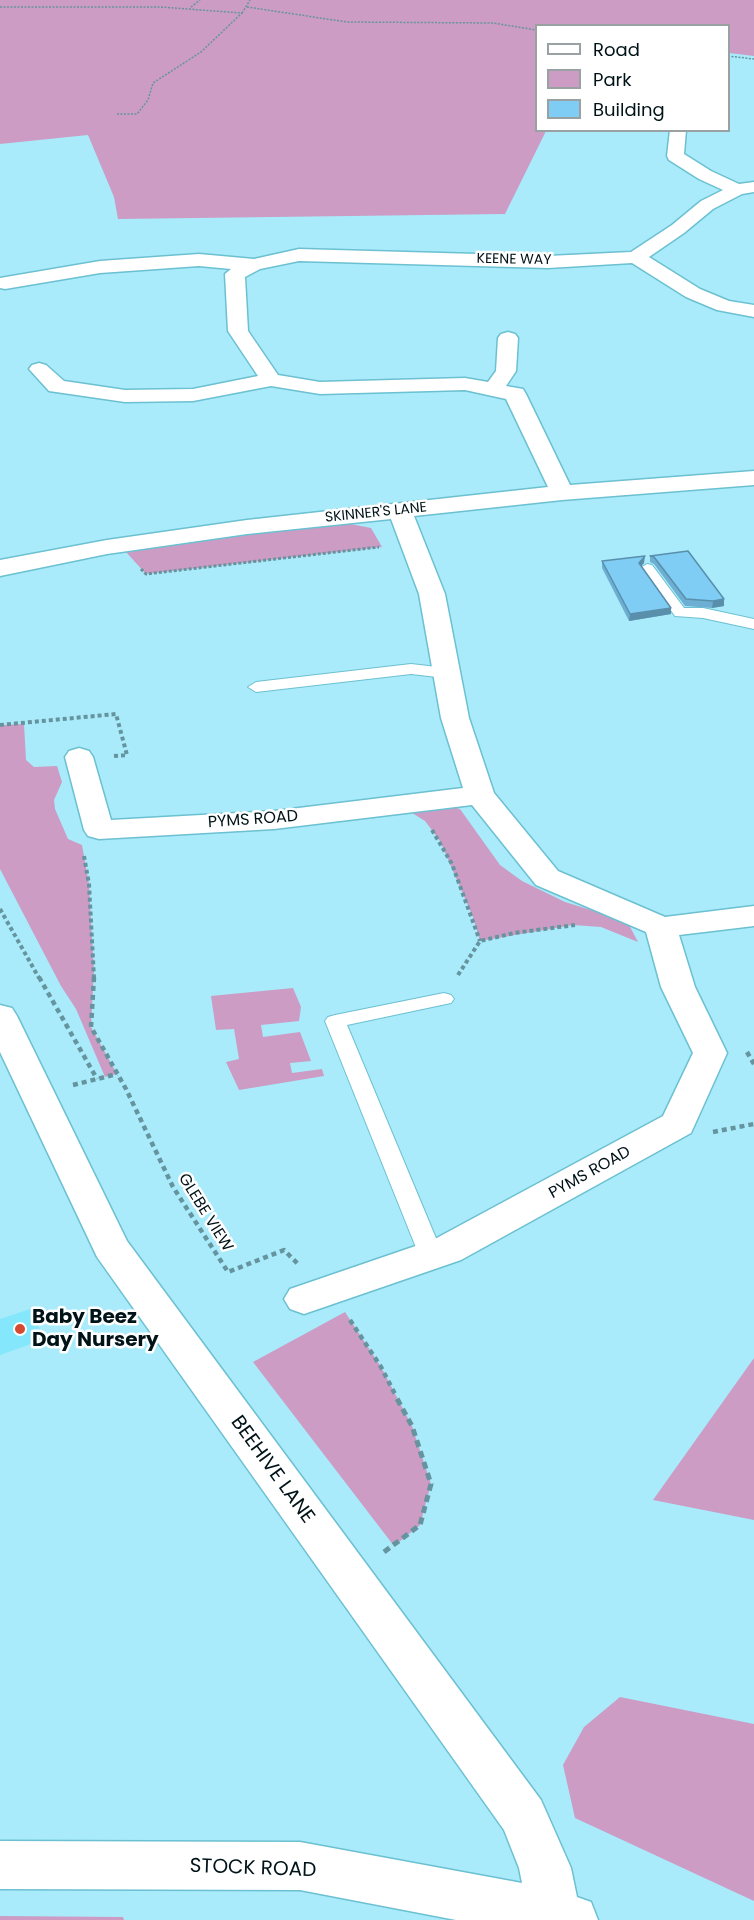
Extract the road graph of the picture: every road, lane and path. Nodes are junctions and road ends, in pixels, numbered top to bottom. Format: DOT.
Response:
graph roads {
  1 [pos="200,0"];
  2 [pos="250,0"];
  3 [pos="0,7"];
  4 [pos="247,7"];
  5 [pos="191,8"];
  6 [pos="242,13"];
  7 [pos="535,30"];
  8 [pos="730,56"];
  9 [pos="754,59"];
  10 [pos="117,114"];
  11 [pos="678,132"];
  12 [pos="746,188"];
  13 [pos="636,257"];
  14 [pos="254,265"];
  15 [pos="5,283"];
  16 [pos="754,311"];
  17 [pos="508,338"];
  18 [pos="39,369"];
  19 [pos="272,380"];
  20 [pos="493,390"];
  21 [pos="754,478"];
  22 [pos="562,493"];
  23 [pos="400,510"];
  24 [pos="412,543"];
  25 [pos="119,545"];
  26 [pos="0,568"];
  27 [pos="647,568"];
  28 [pos="754,624"];
  29 [pos="446,673"];
  30 [pos="256,687"];
  31 [pos="79,758"];
  32 [pos="480,795"];
  33 [pos="395,806"];
  34 [pos="99,830"];
  35 [pos="0,909"];
  36 [pos="754,916"];
  37 [pos="582,926"];
  38 [pos="661,927"];
  39 [pos="480,941"];
  40 [pos="444,999"];
  41 [pos="0,1016"];
  42 [pos="117,1074"];
  43 [pos="97,1079"];
  44 [pos="37,1094"];
  45 [pos="431,1255"];
  46 [pos="315,1295"];
  47 [pos="348,1575"];
  48 [pos="0,1865"];
  49 [pos="564,1917"];
  1 -- 5 [label="path"];
  2 -- 4 [label="path"];
  3 -- 5 [label="path"];
  4 -- 6 [label="path"];
  4 -- 7 [label="path"];
  5 -- 6 [label="path"];
  6 -- 10 [label="path"];
  8 -- 9 [label="path"];
  11 -- 12 [label="street"];
  12 -- 13 [label="street"];
  13 -- 14 [label="street, KEENE WAY"];
  13 -- 16 [label="street"];
  14 -- 15 [label="street, KEENE WAY"];
  14 -- 19 [label="street"];
  17 -- 20 [label="street"];
  18 -- 19 [label="street"];
  19 -- 20 [label="street"];
  20 -- 22 [label="street"];
  21 -- 22 [label="street, SKINNER'S LANE"];
  22 -- 23 [label="street, SKINNER'S LANE"];
  23 -- 24 [label="street"];
  23 -- 25 [label="street, SKINNER'S LANE"];
  24 -- 25 [label="path"];
  24 -- 29 [label="street"];
  25 -- 26 [label="street, SKINNER'S LANE"];
  27 -- 28 [label="lane"];
  29 -- 30 [label="lane"];
  29 -- 32 [label="street"];
  31 -- 34 [label="street"];
  32 -- 33 [label="street, PYMS ROAD"];
  32 -- 38 [label="street"];
  33 -- 34 [label="street, PYMS ROAD"];
  33 -- 39 [label="path"];
  34 -- 42 [label="path, GLEBE VIEW"];
  35 -- 43 [label="path"];
  36 -- 38 [label="street"];
  37 -- 39 [label="path"];
  38 -- 45 [label="street, PYMS ROAD"];
  39 -- 40 [label="path"];
  40 -- 45 [label="lane"];
  41 -- 44 [label="street, BEEHIVE LANE"];
  42 -- 43 [label="path"];
  42 -- 46 [label="path, GLEBE VIEW"];
  43 -- 44 [label="path"];
  44 -- 47 [label="street, BEEHIVE LANE"];
  45 -- 46 [label="street, PYMS ROAD"];
  46 -- 47 [label="path, GLEBE VIEW"];
  47 -- 49 [label="street, BEEHIVE LANE"];
  48 -- 49 [label="street, STOCK ROAD"];
}
